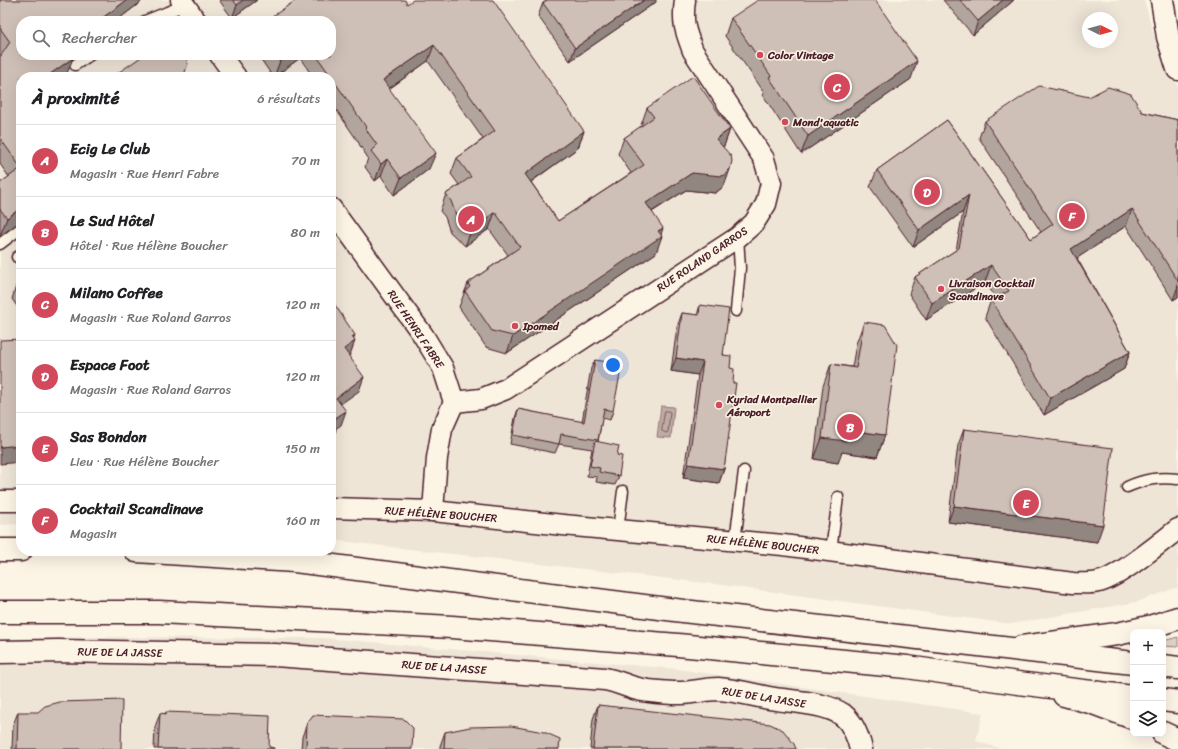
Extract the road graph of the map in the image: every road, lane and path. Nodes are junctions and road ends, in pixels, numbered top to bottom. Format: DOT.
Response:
graph roads {
  1 [pos="686,0"];
  2 [pos="1162,0"];
  3 [pos="187,9"];
  4 [pos="162,16"];
  5 [pos="82,60"];
  6 [pos="224,60"];
  7 [pos="75,65"];
  8 [pos="1178,69"];
  9 [pos="232,72"];
  10 [pos="336,215"];
  11 [pos="16,232"];
  12 [pos="738,237"];
  13 [pos="0,244"];
  14 [pos="736,311"];
  15 [pos="454,402"];
  16 [pos="744,471"];
  17 [pos="1178,479"];
  18 [pos="1127,487"];
  19 [pos="623,491"];
  20 [pos="838,497"];
  21 [pos="0,501"];
  22 [pos="16,501"];
  23 [pos="336,508"];
  24 [pos="433,511"];
  25 [pos="1178,529"];
  26 [pos="618,530"];
  27 [pos="735,541"];
  28 [pos="0,550"];
  29 [pos="16,550"];
  30 [pos="831,551"];
  31 [pos="208,556"];
  32 [pos="0,612"];
  33 [pos="1178,618"];
  34 [pos="1007,649"];
  35 [pos="0,652"];
  36 [pos="1130,663"];
  37 [pos="1166,666"];
  38 [pos="1178,668"];
  39 [pos="1018,683"];
  40 [pos="1130,697"];
  41 [pos="1166,700"];
  42 [pos="1178,702"];
  43 [pos="1130,717"];
  44 [pos="1166,734"];
  45 [pos="1178,740"];
  46 [pos="861,749"];
  1 -- 12 [label="street, RUE ROLAND GARROS"];
  2 -- 8 [label="main road"];
  3 -- 4 [label="lane"];
  5 -- 7 [label="lane"];
  6 -- 9 [label="street"];
  10 -- 15 [label="street, RUE HENRI FABRE"];
  11 -- 13 [label="lane"];
  12 -- 14 [label="lane"];
  12 -- 15 [label="street, RUE ROLAND GARROS"];
  15 -- 24 [label="street"];
  16 -- 27 [label="lane"];
  17 -- 18 [label="lane"];
  19 -- 26 [label="lane"];
  20 -- 30 [label="lane"];
  21 -- 22 [label="street"];
  23 -- 24 [label="street, RUE HÉLÈNE BOUCHER"];
  24 -- 26 [label="street, RUE HÉLÈNE BOUCHER"];
  25 -- 30 [label="street, RUE HÉLÈNE BOUCHER"];
  26 -- 27 [label="street, RUE HÉLÈNE BOUCHER"];
  27 -- 30 [label="street, RUE HÉLÈNE BOUCHER"];
  28 -- 29 [label="main road"];
  31 -- 34 [label="main road"];
  32 -- 39 [label="main road"];
  33 -- 34 [label="main road"];
  34 -- 36 [label="main road"];
  35 -- 46 [label="main road, RUE DE LA JASSE"];
  37 -- 38 [label="main road"];
  39 -- 40 [label="main road"];
  39 -- 43 [label="main road"];
  41 -- 42 [label="main road"];
  44 -- 45 [label="main road"];
}
